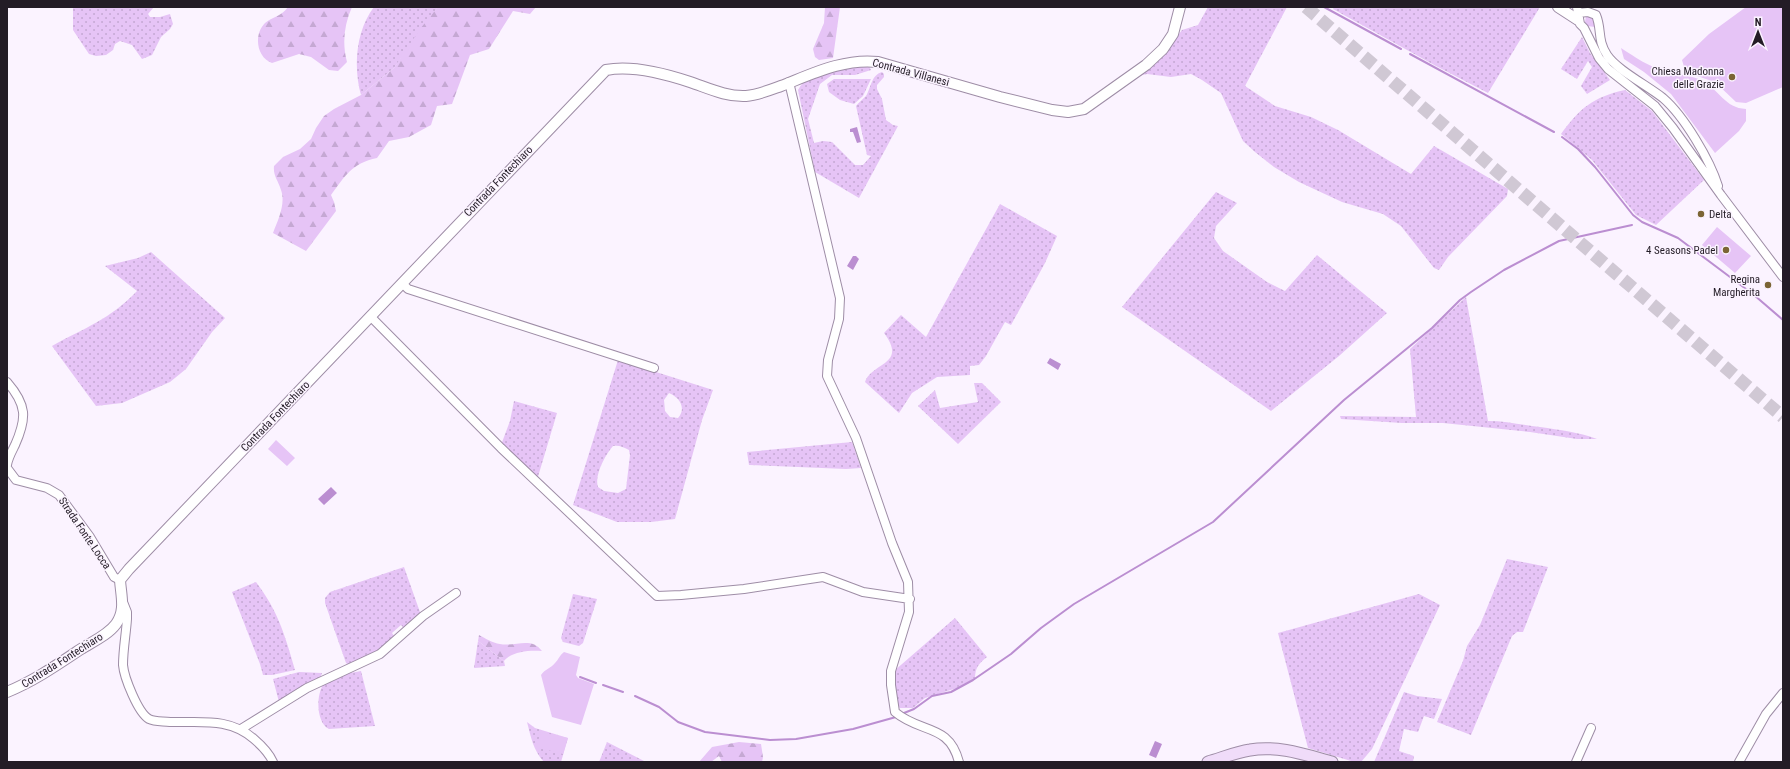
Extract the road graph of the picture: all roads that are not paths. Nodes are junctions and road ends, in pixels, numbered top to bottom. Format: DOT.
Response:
graph roads {
  1 [pos="1180,7"];
  2 [pos="1558,7"];
  3 [pos="1579,17"];
  4 [pos="1598,30"];
  5 [pos="789,82"];
  6 [pos="551,126"];
  7 [pos="1721,195"];
  8 [pos="1783,277"];
  9 [pos="402,283"];
  10 [pos="370,316"];
  11 [pos="654,368"];
  12 [pos="7,382"];
  13 [pos="7,466"];
  14 [pos="120,580"];
  15 [pos="456,593"];
  16 [pos="910,599"];
  17 [pos="123,602"];
  18 [pos="7,692"];
  19 [pos="1783,693"];
  20 [pos="1591,728"];
  21 [pos="241,729"];
  22 [pos="273,762"];
  23 [pos="959,762"];
  24 [pos="1208,762"];
  25 [pos="1332,762"];
  26 [pos="1576,762"];
  27 [pos="1739,762"];
  1 -- 5 [label="street, Contrada Villanesi"];
  2 -- 3 [label="street"];
  3 -- 4 [label="street"];
  3 -- 4 [label="street"];
  3 -- 7 [label="street"];
  4 -- 7 [label="street"];
  5 -- 6 [label="street, Contrada Villanesi"];
  5 -- 16 [label="street"];
  6 -- 9 [label="street, Contrada Fontechiaro"];
  7 -- 8 [label="street"];
  9 -- 10 [label="street, Contrada Fontechiaro"];
  9 -- 11 [label="street"];
  10 -- 14 [label="street, Contrada Fontechiaro"];
  10 -- 16 [label="street"];
  12 -- 13 [label="street, Strada Fonte Locca"];
  13 -- 14 [label="street, Strada Fonte Locca"];
  14 -- 17 [label="street, Contrada Fontechiaro"];
  15 -- 21 [label="street"];
  16 -- 23 [label="street"];
  17 -- 18 [label="street, Contrada Fontechiaro"];
  17 -- 21 [label="street"];
  19 -- 27 [label="street"];
  20 -- 26 [label="street"];
  21 -- 22 [label="street"];
  24 -- 25 [label="main road"];
}
